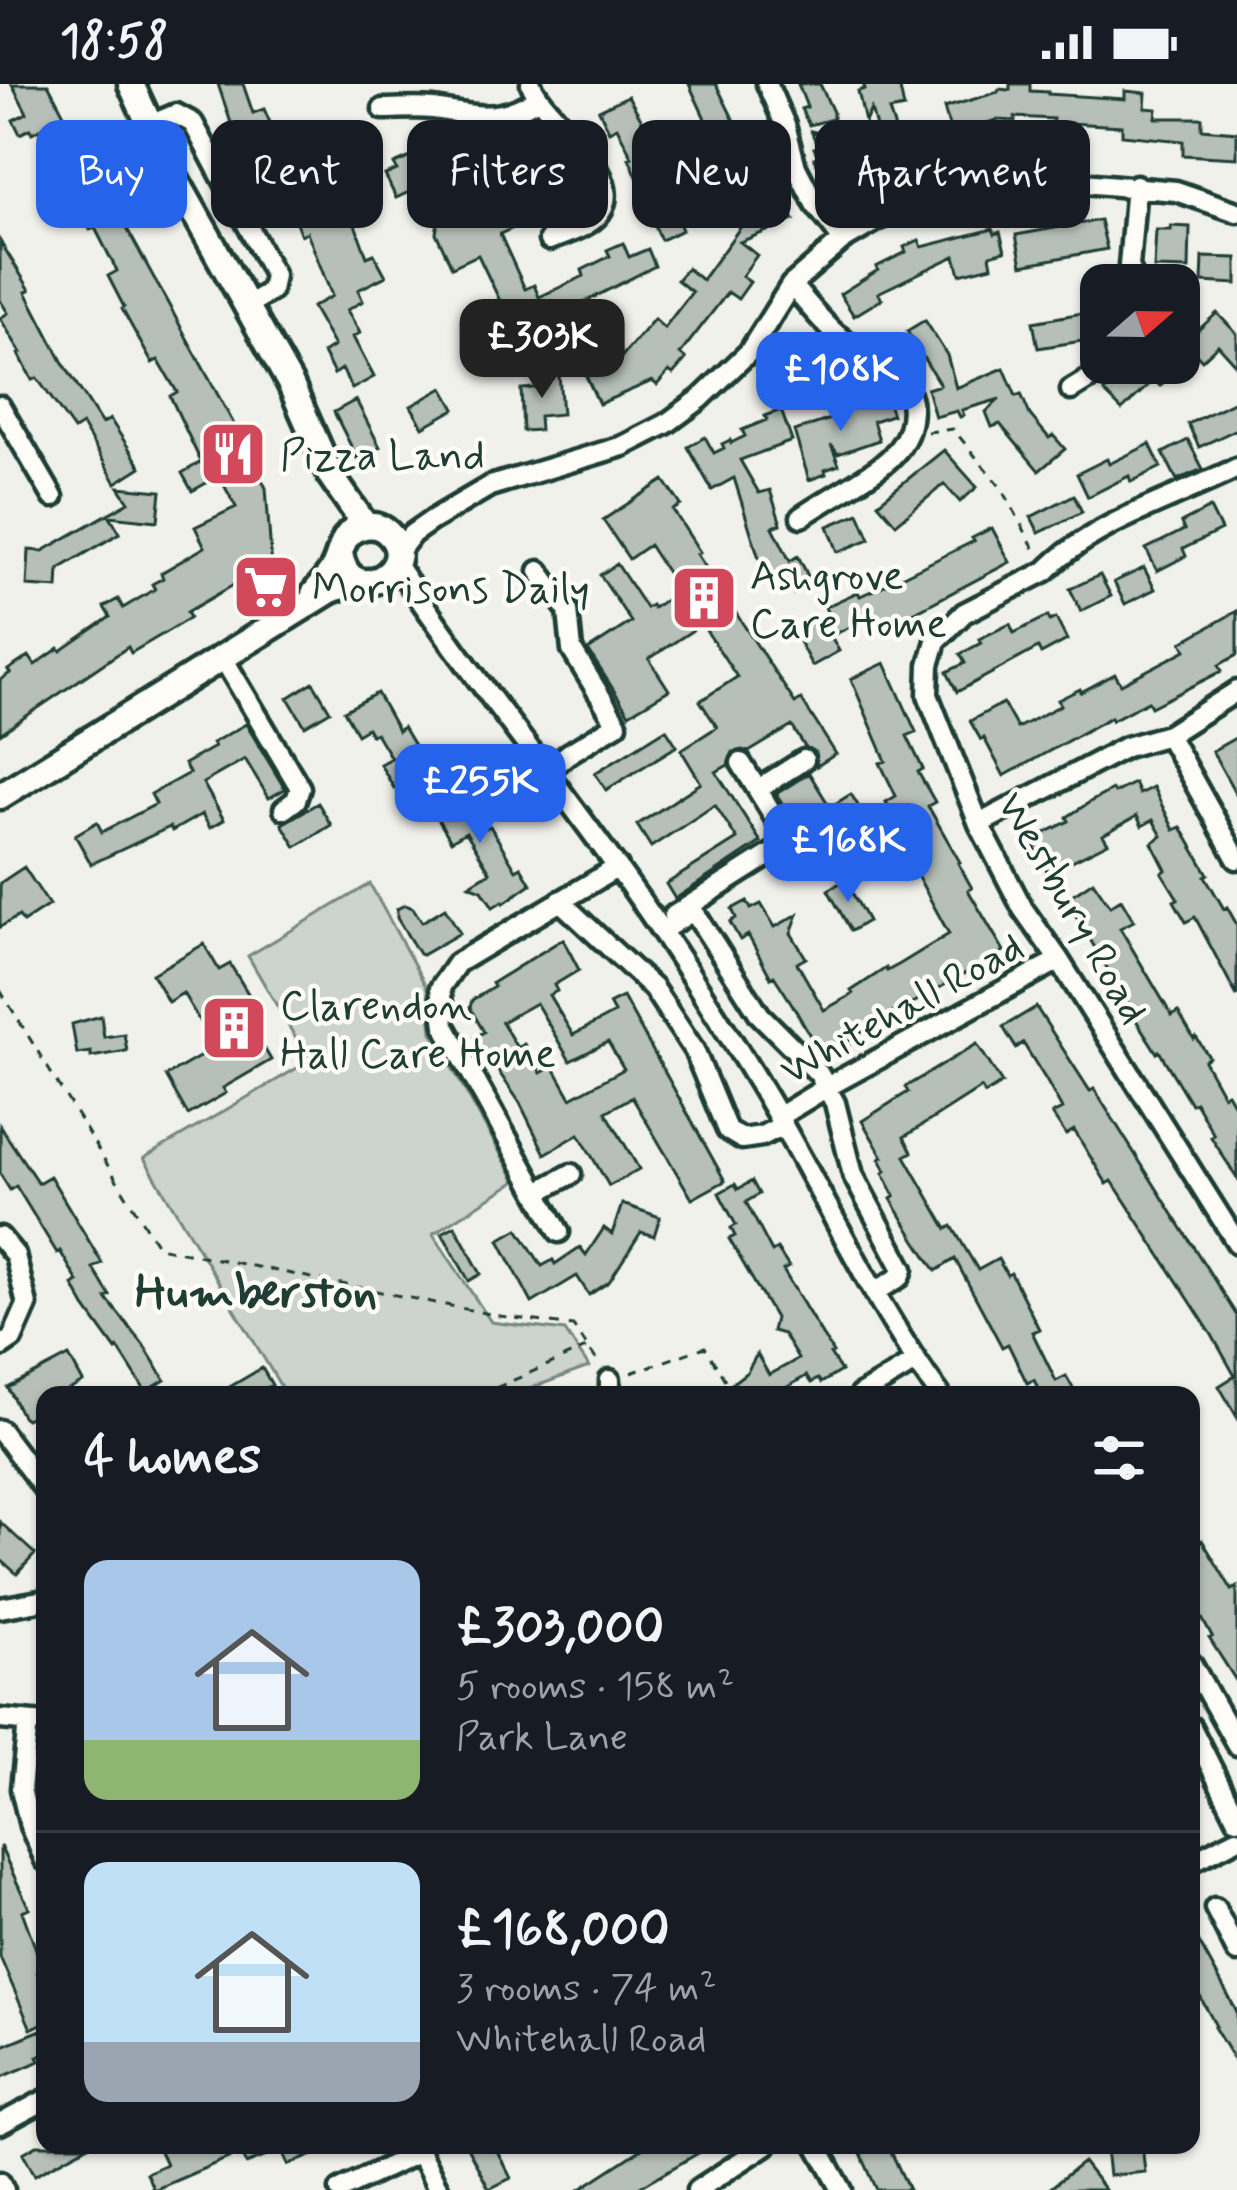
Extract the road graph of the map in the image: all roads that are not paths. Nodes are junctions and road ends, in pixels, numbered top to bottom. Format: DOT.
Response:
graph roads {
  1 [pos="131,84"];
  2 [pos="766,84"];
  3 [pos="534,92"];
  4 [pos="383,109"];
  5 [pos="147,120"];
  6 [pos="161,120"];
  7 [pos="1136,185"];
  8 [pos="187,200"];
  9 [pos="1237,212"];
  10 [pos="549,241"];
  11 [pos="843,241"];
  12 [pos="1130,264"];
  13 [pos="791,285"];
  14 [pos="246,306"];
  15 [pos="1081,384"];
  16 [pos="1071,390"];
  17 [pos="0,406"];
  18 [pos="1237,467"];
  19 [pos="332,476"];
  20 [pos="53,497"];
  21 [pos="801,517"];
  22 [pos="432,520"];
  23 [pos="372,526"];
  24 [pos="342,547"];
  25 [pos="396,559"];
  26 [pos="539,571"];
  27 [pos="364,581"];
  28 [pos="301,609"];
  29 [pos="431,618"];
  30 [pos="223,658"];
  31 [pos="1237,691"];
  32 [pos="1168,735"];
  33 [pos="805,760"];
  34 [pos="741,763"];
  35 [pos="548,771"];
  36 [pos="758,789"];
  37 [pos="0,796"];
  38 [pos="284,808"];
  39 [pos="979,824"];
  40 [pos="1237,859"];
  41 [pos="618,867"];
  42 [pos="560,902"];
  43 [pos="661,928"];
  44 [pos="1059,960"];
  45 [pos="826,1088"];
  46 [pos="781,1121"];
  47 [pos="571,1174"];
  48 [pos="538,1192"];
  49 [pos="560,1232"];
  50 [pos="0,1238"];
  51 [pos="1237,1243"];
  52 [pos="875,1292"];
  53 [pos="0,1347"];
  54 [pos="915,1362"];
  55 [pos="875,1386"];
  56 [pos="933,1386"];
  57 [pos="0,1430"];
  58 [pos="36,1478"];
  59 [pos="36,1602"];
  60 [pos="0,1608"];
  61 [pos="1200,1679"];
  62 [pos="0,1720"];
  63 [pos="36,1722"];
  64 [pos="36,1726"];
  65 [pos="1200,1744"];
  66 [pos="1237,1745"];
  67 [pos="1236,1814"];
  68 [pos="1237,1839"];
  69 [pos="36,1840"];
  70 [pos="1200,1858"];
  71 [pos="1215,1908"];
  72 [pos="1237,1952"];
  73 [pos="36,2105"];
  74 [pos="0,2124"];
  75 [pos="406,2154"];
  76 [pos="420,2154"];
  77 [pos="752,2154"];
  78 [pos="822,2154"];
  79 [pos="340,2190"];
  80 [pos="439,2190"];
  81 [pos="697,2190"];
  82 [pos="842,2190"];
  1 -- 5 [label="main road"];
  2 -- 11 [label="street"];
  3 -- 4 [label="street"];
  3 -- 10 [label="street"];
  6 -- 14 [label="street"];
  7 -- 9 [label="street"];
  7 -- 11 [label="street"];
  7 -- 12 [label="street"];
  8 -- 14 [label="main road"];
  11 -- 13 [label="street"];
  13 -- 21 [label="street"];
  13 -- 22 [label="street"];
  14 -- 19 [label="main road"];
  15 -- 16 [label="street"];
  17 -- 20 [label="street"];
  18 -- 39 [label="street, Westbury Road"];
  19 -- 23 [label="main road"];
  19 -- 24 [label="main road"];
  22 -- 23 [label="street"];
  22 -- 25 [label="street"];
  23 -- 24 [label="main road"];
  23 -- 25 [label="main road"];
  24 -- 27 [label="main road"];
  24 -- 28 [label="main road"];
  25 -- 27 [label="main road"];
  25 -- 29 [label="street"];
  26 -- 35 [label="street"];
  27 -- 28 [label="main road"];
  27 -- 29 [label="street"];
  28 -- 30 [label="main road"];
  29 -- 35 [label="street"];
  30 -- 37 [label="main road"];
  30 -- 38 [label="street"];
  31 -- 32 [label="street"];
  32 -- 39 [label="street"];
  32 -- 40 [label="street"];
  33 -- 36 [label="street"];
  34 -- 36 [label="street"];
  35 -- 41 [label="street"];
  36 -- 43 [label="street"];
  39 -- 44 [label="street, Westbury Road"];
  41 -- 42 [label="street"];
  41 -- 43 [label="street"];
  42 -- 46 [label="street"];
  42 -- 48 [label="street"];
  43 -- 45 [label="street"];
  43 -- 46 [label="street"];
  44 -- 45 [label="street, Whitehall Road"];
  44 -- 51 [label="street, Westbury Road"];
  45 -- 46 [label="street, Whitehall Road"];
  45 -- 52 [label="street"];
  46 -- 52 [label="street"];
  47 -- 48 [label="street"];
  48 -- 49 [label="street"];
  50 -- 53 [label="street"];
  52 -- 54 [label="street"];
  54 -- 55 [label="street"];
  54 -- 56 [label="street"];
  57 -- 58 [label="street"];
  59 -- 60 [label="street"];
  61 -- 66 [label="street"];
  62 -- 63 [label="street"];
  64 -- 69 [label="street"];
  65 -- 67 [label="street"];
  68 -- 70 [label="street"];
  71 -- 72 [label="street"];
  73 -- 74 [label="street"];
  75 -- 79 [label="street"];
  76 -- 80 [label="street"];
  77 -- 81 [label="street"];
  78 -- 82 [label="street"];
}
